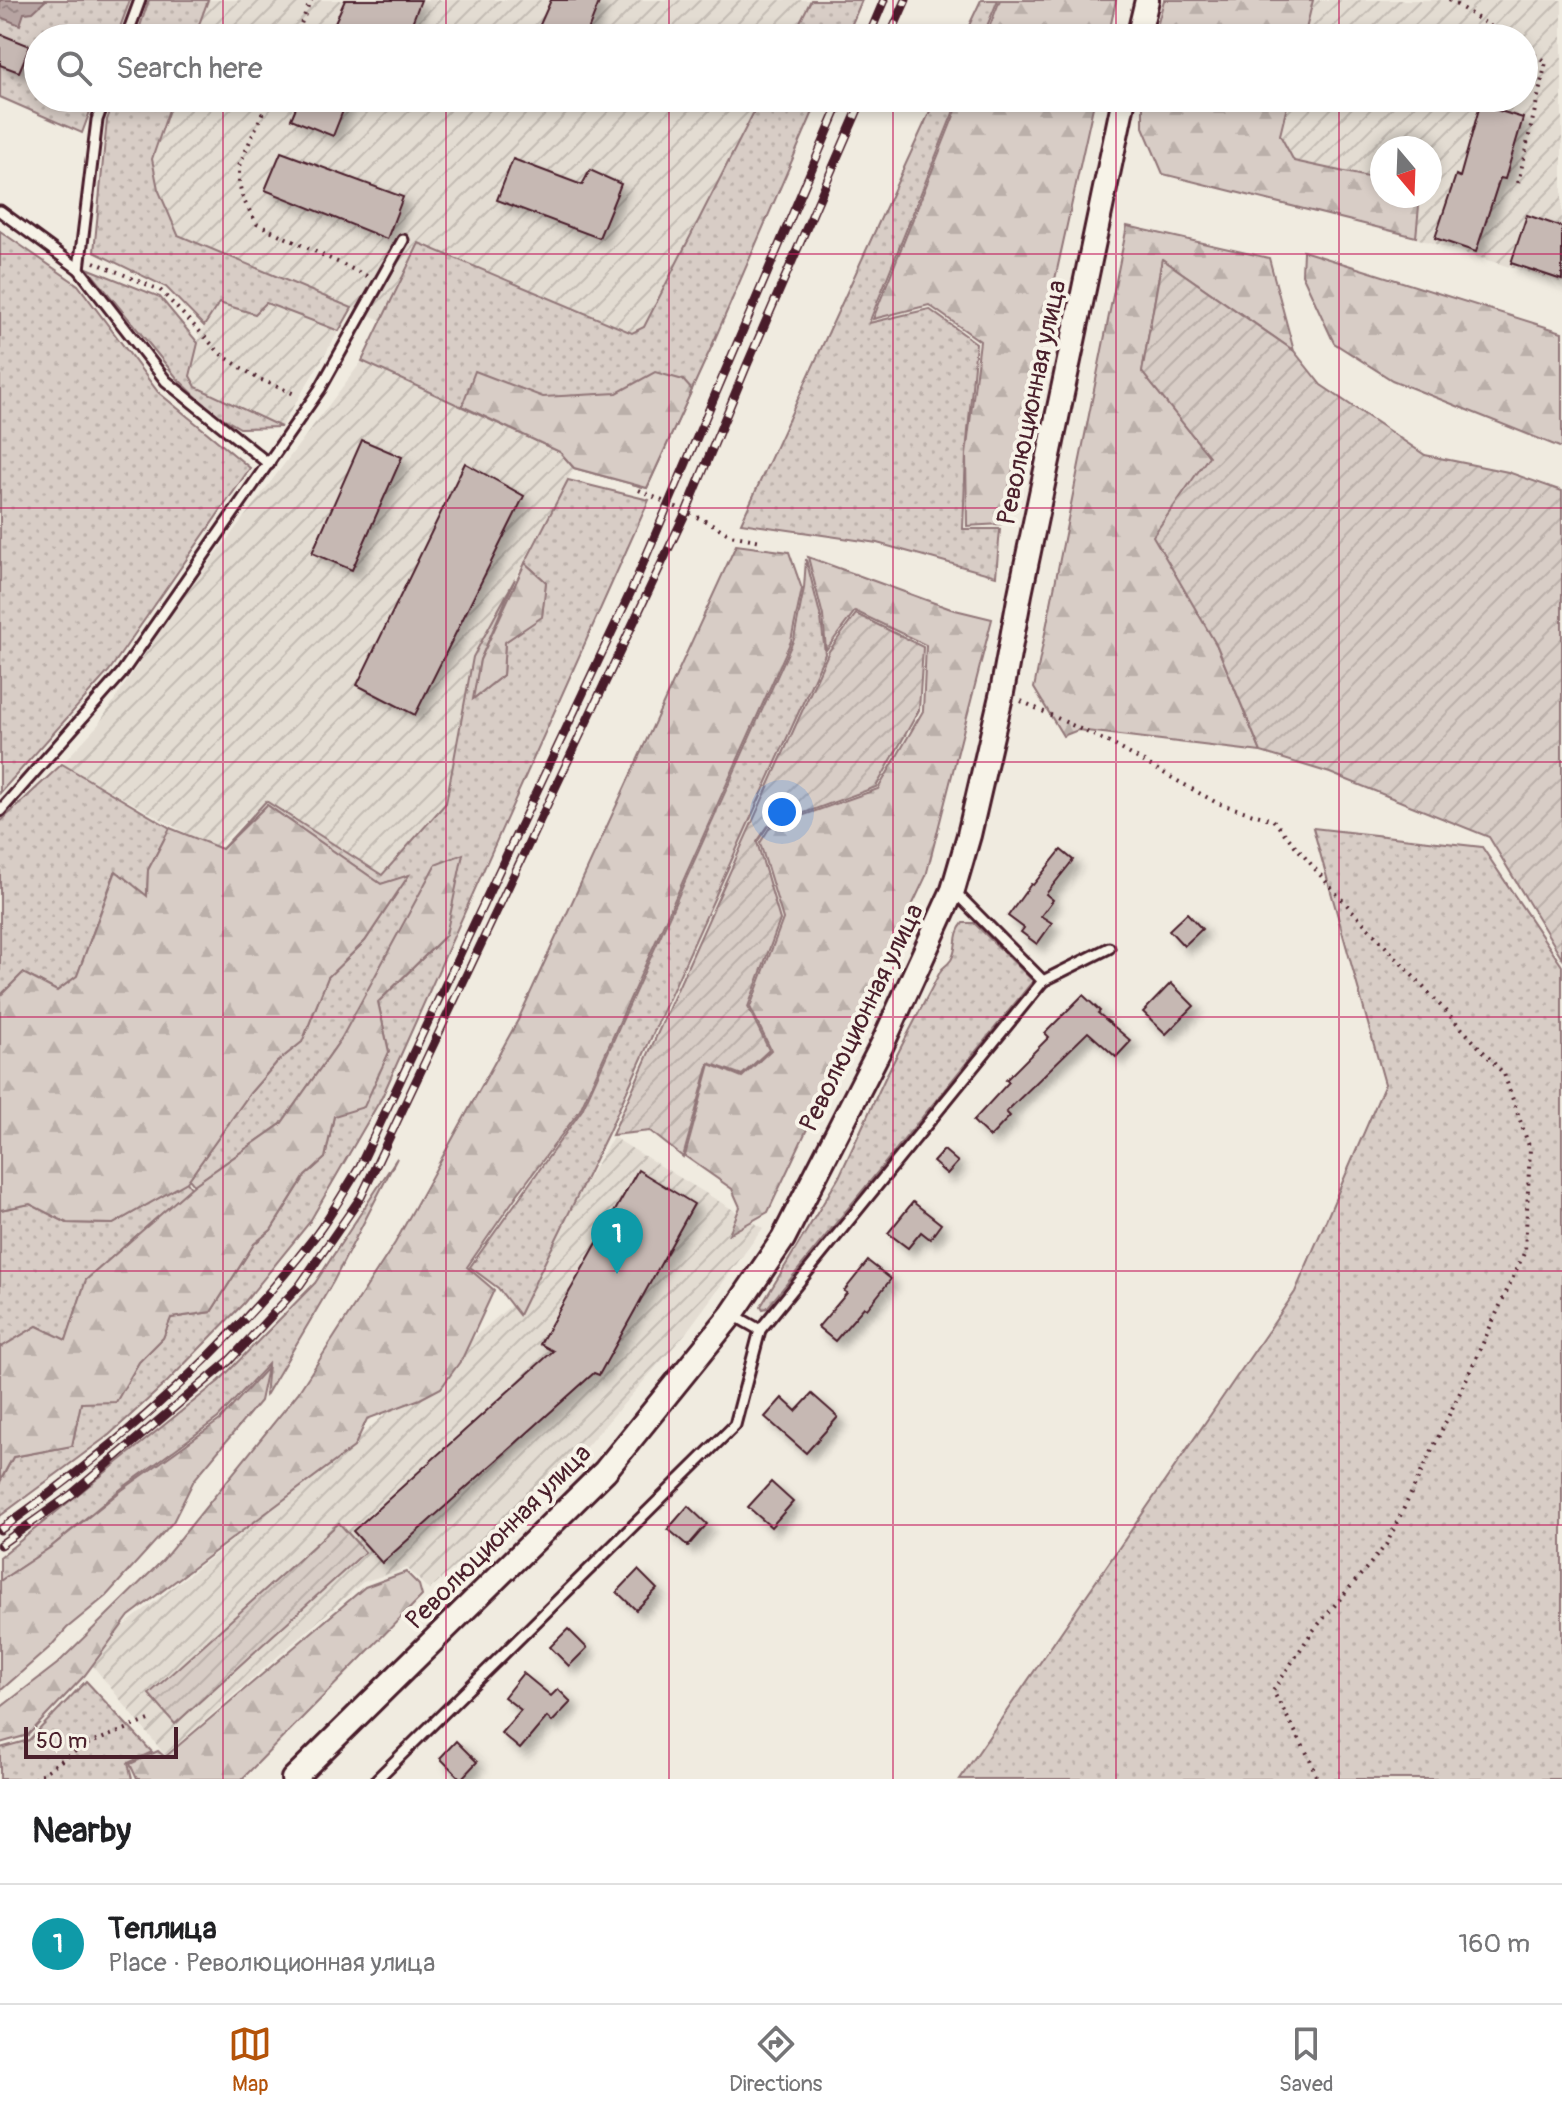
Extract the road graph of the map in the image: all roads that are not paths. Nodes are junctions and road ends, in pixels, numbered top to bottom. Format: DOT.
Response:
graph roads {
  1 [pos="140,0"];
  2 [pos="1147,0"];
  3 [pos="131,24"];
  4 [pos="1141,24"];
  5 [pos="100,112"];
  6 [pos="1121,112"];
  7 [pos="0,211"];
  8 [pos="403,240"];
  9 [pos="79,269"];
  10 [pos="269,464"];
  11 [pos="0,811"];
  12 [pos="953,890"];
  13 [pos="1109,948"];
  14 [pos="1043,981"];
  15 [pos="732,1314"];
  16 [pos="760,1330"];
  17 [pos="293,1779"];
  18 [pos="377,1779"];
  1 -- 3 [label="lane"];
  2 -- 4 [label="street"];
  5 -- 9 [label="lane"];
  6 -- 12 [label="street, Революционная улица"];
  7 -- 9 [label="lane"];
  8 -- 10 [label="lane"];
  9 -- 10 [label="lane"];
  10 -- 11 [label="lane"];
  12 -- 14 [label="lane"];
  12 -- 15 [label="street, Революционная улица"];
  13 -- 14 [label="lane"];
  14 -- 16 [label="lane"];
  15 -- 16 [label="lane"];
  15 -- 17 [label="street, Революционная улица"];
  16 -- 18 [label="lane"];
}
